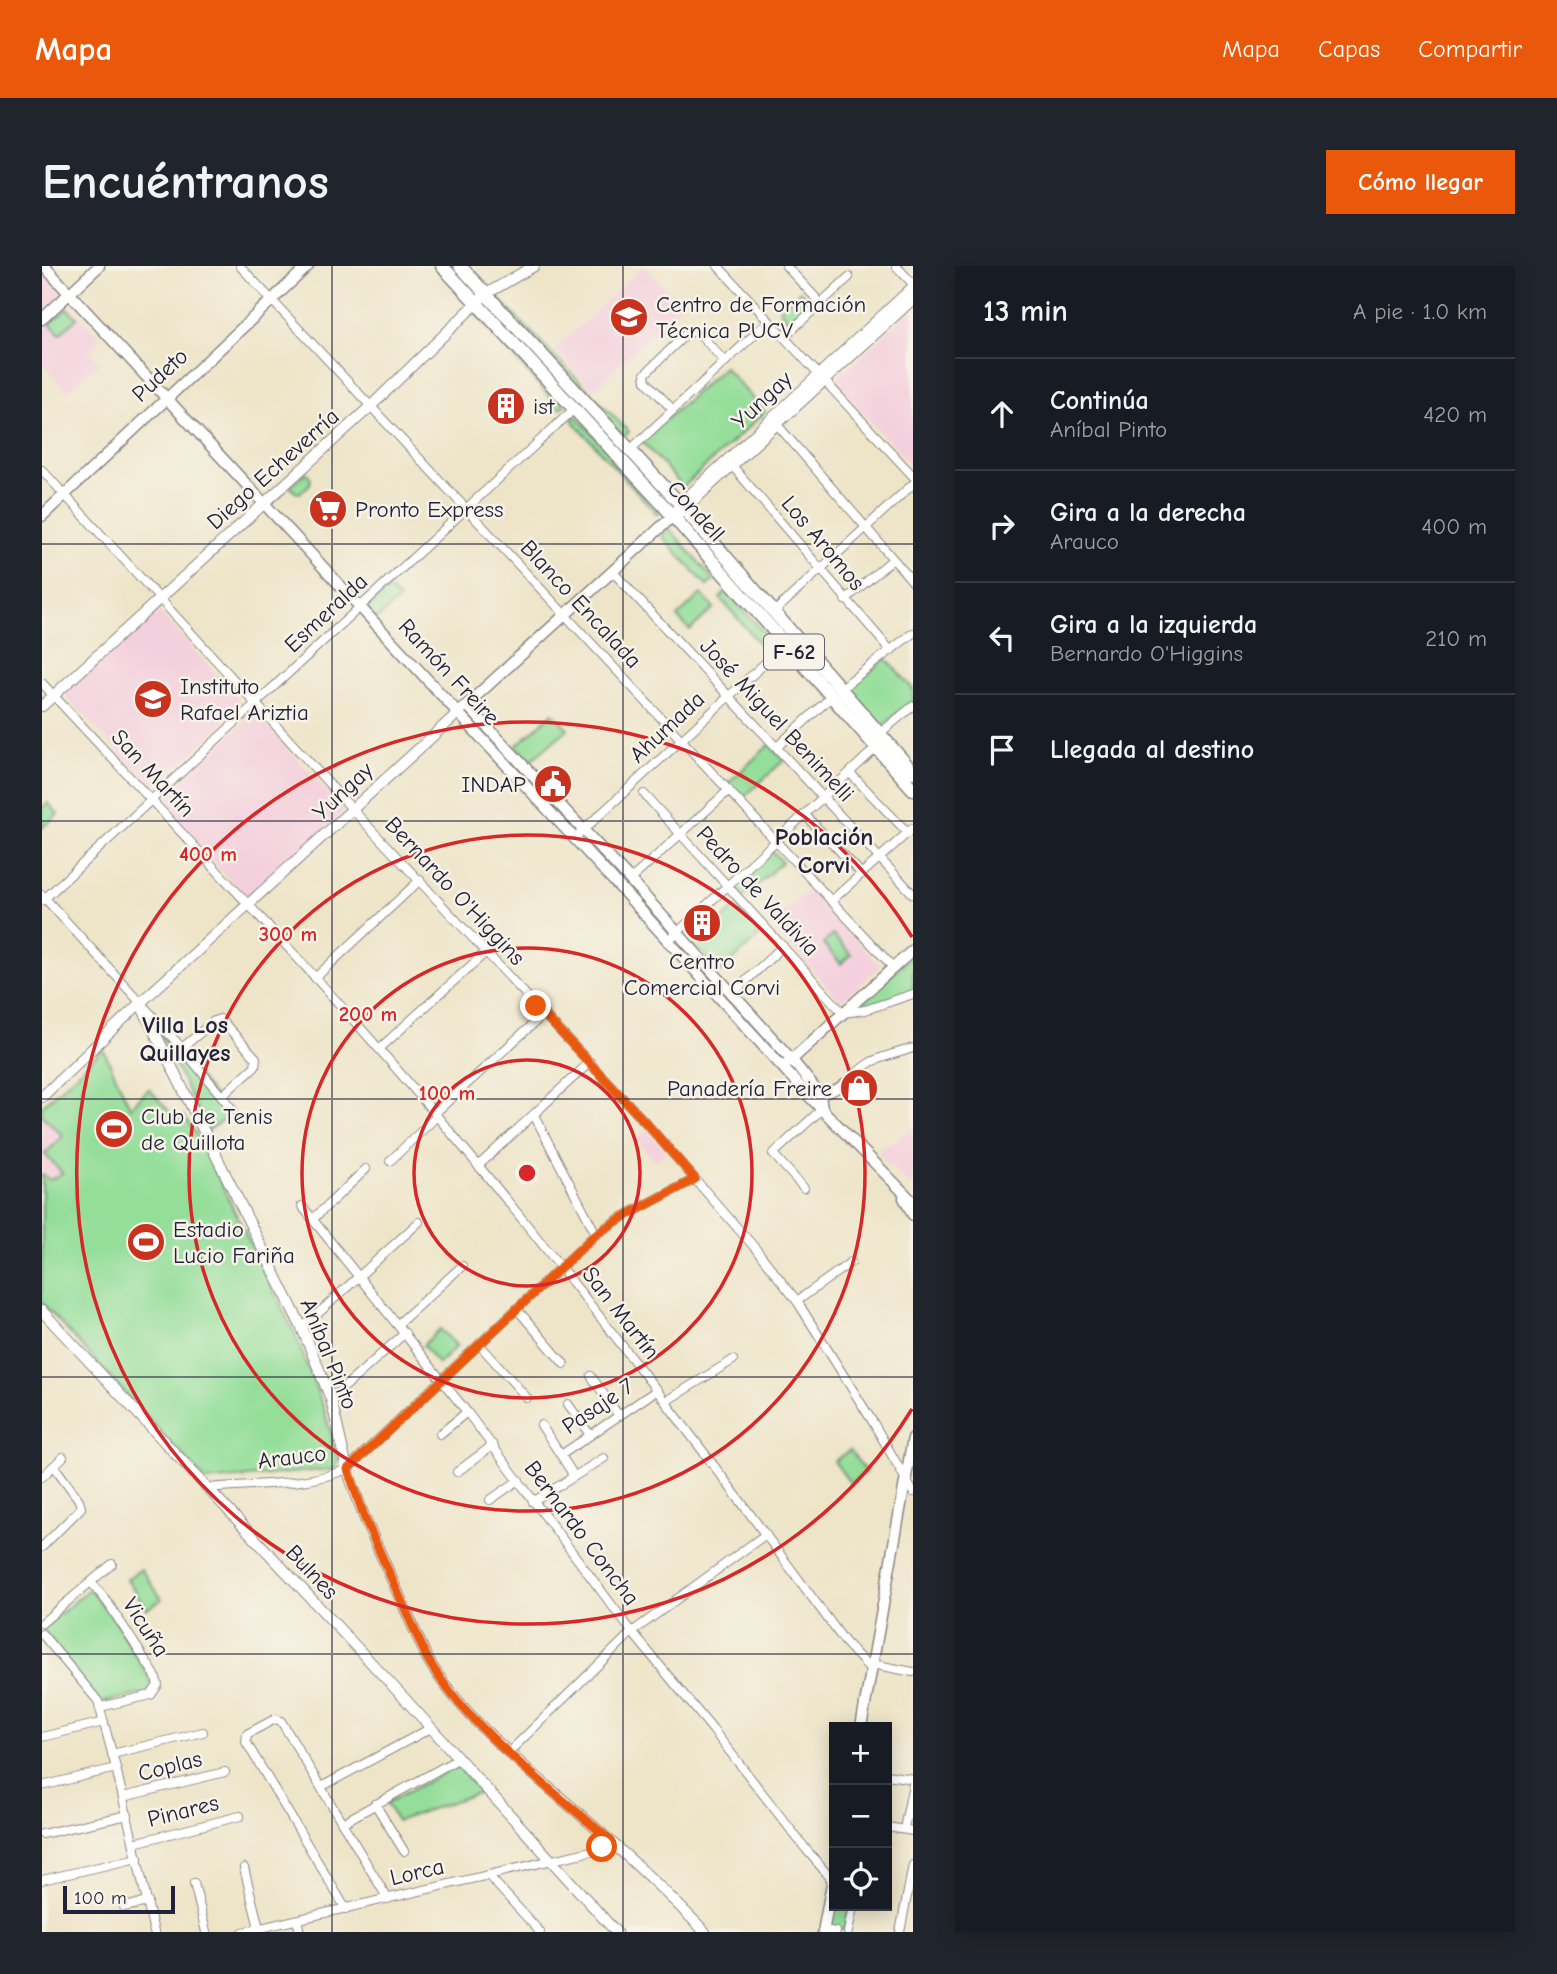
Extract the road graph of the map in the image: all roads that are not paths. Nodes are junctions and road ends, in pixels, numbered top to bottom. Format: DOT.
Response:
graph roads {
  1 [pos="44,266"];
  2 [pos="99,266"];
  3 [pos="240,266"];
  4 [pos="308,266"];
  5 [pos="442,266"];
  6 [pos="460,266"];
  7 [pos="534,266"];
  8 [pos="718,266"];
  9 [pos="787,266"];
  10 [pos="896,266"];
  11 [pos="849,277"];
  12 [pos="913,286"];
  13 [pos="69,294"];
  14 [pos="481,298"];
  15 [pos="913,299"];
  16 [pos="272,300"];
  17 [pos="818,303"];
  18 [pos="42,319"];
  19 [pos="769,321"];
  20 [pos="784,337"];
  21 [pos="725,362"];
  22 [pos="822,378"];
  23 [pos="166,399"];
  24 [pos="371,406"];
  25 [pos="574,409"];
  26 [pos="673,410"];
  27 [pos="775,422"];
  28 [pos="630,450"];
  29 [pos="730,463"];
  30 [pos="42,470"];
  31 [pos="913,476"];
  32 [pos="913,484"];
  33 [pos="65,495"];
  34 [pos="262,503"];
  35 [pos="467,509"];
  36 [pos="679,510"];
  37 [pos="42,516"];
  38 [pos="867,528"];
  39 [pos="894,559"];
  40 [pos="820,570"];
  41 [pos="613,572"];
  42 [pos="913,582"];
  43 [pos="160,598"];
  44 [pos="845,600"];
  45 [pos="360,608"];
  46 [pos="774,612"];
  47 [pos="565,615"];
  48 [pos="913,634"];
  49 [pos="787,643"];
  50 [pos="891,651"];
  51 [pos="42,683"];
  52 [pos="836,693"];
  53 [pos="54,695"];
  54 [pos="729,696"];
  55 [pos="257,703"];
  56 [pos="467,705"];
  57 [pos="42,706"];
  58 [pos="913,706"];
  59 [pos="458,713"];
  60 [pos="681,740"];
  61 [pos="878,741"];
  62 [pos="777,747"];
  63 [pos="913,772"];
  64 [pos="850,773"];
  65 [pos="913,789"];
  66 [pos="729,790"];
  67 [pos="644,794"];
  68 [pos="823,798"];
  69 [pos="153,800"];
  70 [pos="354,810"];
  71 [pos="805,815"];
  72 [pos="584,830"];
  73 [pos="910,830"];
  74 [pos="680,835"];
  75 [pos="573,839"];
  76 [pos="777,842"];
  77 [pos="880,858"];
  78 [pos="862,874"];
  79 [pos="420,880"];
  80 [pos="631,880"];
  81 [pos="729,886"];
  82 [pos="913,894"];
  83 [pos="43,898"];
  84 [pos="831,901"];
  85 [pos="248,905"];
  86 [pos="677,932"];
  87 [pos="667,942"];
  88 [pos="783,946"];
  89 [pos="913,950"];
  90 [pos="486,952"];
  91 [pos="894,967"];
  92 [pos="315,978"];
  93 [pos="732,994"];
  94 [pos="913,994"];
  95 [pos="140,1003"];
  96 [pos="843,1013"];
  97 [pos="544,1014"];
  98 [pos="182,1048"];
  99 [pos="913,1048"];
  100 [pos="379,1049"];
  101 [pos="590,1062"];
  102 [pos="788,1064"];
  103 [pos="805,1092"];
  104 [pos="820,1095"];
  105 [pos="222,1096"];
  106 [pos="42,1097"];
  107 [pos="822,1109"];
  108 [pos="233,1110"];
  109 [pos="436,1115"];
  110 [pos="534,1115"];
  111 [pos="390,1161"];
  112 [pos="478,1166"];
  113 [pos="366,1169"];
  114 [pos="695,1179"];
  115 [pos="892,1181"];
  116 [pos="804,1188"];
  117 [pos="913,1202"];
  118 [pos="302,1206"];
  119 [pos="913,1214"];
  120 [pos="313,1219"];
  121 [pos="419,1222"];
  122 [pos="596,1234"];
  123 [pos="851,1262"];
  124 [pos="462,1266"];
  125 [pos="560,1268"];
  126 [pos="359,1275"];
  127 [pos="797,1301"];
  128 [pos="517,1309"];
  129 [pos="42,1311"];
  130 [pos="398,1324"];
  131 [pos="302,1328"];
  132 [pos="405,1333"];
  133 [pos="479,1344"];
  134 [pos="733,1360"];
  135 [pos="564,1364"];
  136 [pos="591,1376"];
  137 [pos="441,1380"];
  138 [pos="657,1390"];
  139 [pos="527,1398"];
  140 [pos="331,1399"];
  141 [pos="666,1401"];
  142 [pos="568,1404"];
  143 [pos="467,1412"];
  144 [pos="619,1416"];
  145 [pos="541,1425"];
  146 [pos="440,1434"];
  147 [pos="590,1435"];
  148 [pos="913,1438"];
  149 [pos="492,1445"];
  150 [pos="561,1455"];
  151 [pos="63,1457"];
  152 [pos="604,1458"];
  153 [pos="54,1466"];
  154 [pos="348,1469"];
  155 [pos="457,1472"];
  156 [pos="572,1476"];
  157 [pos="42,1477"];
  158 [pos="905,1479"];
  159 [pos="519,1480"];
  160 [pos="206,1488"];
  161 [pos="913,1492"];
  162 [pos="489,1500"];
  163 [pos="533,1502"];
  164 [pos="766,1534"];
  165 [pos="42,1547"];
  166 [pos="112,1564"];
  167 [pos="91,1582"];
  168 [pos="42,1623"];
  169 [pos="632,1632"];
  170 [pos="42,1634"];
  171 [pos="872,1667"];
  172 [pos="913,1672"];
  173 [pos="100,1707"];
  174 [pos="104,1722"];
  175 [pos="862,1722"];
  176 [pos="431,1728"];
  177 [pos="203,1732"];
  178 [pos="42,1737"];
  179 [pos="508,1753"];
  180 [pos="113,1754"];
  181 [pos="458,1759"];
  182 [pos="116,1768"];
  183 [pos="225,1772"];
  184 [pos="892,1776"];
  185 [pos="913,1782"];
  186 [pos="42,1786"];
  187 [pos="321,1787"];
  188 [pos="123,1797"];
  189 [pos="375,1804"];
  190 [pos="128,1815"];
  191 [pos="240,1816"];
  192 [pos="342,1823"];
  193 [pos="909,1830"];
  194 [pos="42,1834"];
  195 [pos="605,1836"];
  196 [pos="134,1843"];
  197 [pos="619,1847"];
  198 [pos="600,1849"];
  199 [pos="404,1851"];
  200 [pos="138,1858"];
  201 [pos="552,1861"];
  202 [pos="913,1865"];
  203 [pos="244,1868"];
  204 [pos="829,1872"];
  205 [pos="488,1875"];
  206 [pos="42,1880"];
  207 [pos="194,1883"];
  208 [pos="388,1899"];
  209 [pos="148,1902"];
  210 [pos="829,1904"];
  211 [pos="124,1907"];
  212 [pos="346,1909"];
  213 [pos="852,1911"];
  214 [pos="297,1920"];
  215 [pos="259,1928"];
  216 [pos="537,1931"];
  217 [pos="824,1931"];
  218 [pos="154,1932"];
  219 [pos="206,1932"];
  220 [pos="247,1932"];
  221 [pos="300,1932"];
  222 [pos="616,1932"];
  223 [pos="705,1932"];
  224 [pos="836,1932"];
  225 [pos="848,1932"];
  226 [pos="900,1932"];
  1 -- 13 [label="main road, Ramón Freire"];
  2 -- 13 [label="main road"];
  3 -- 16 [label="street, Blanco Encalada"];
  4 -- 16 [label="main road, Pudeto"];
  5 -- 14 [label="main road, Condell / F-62"];
  6 -- 14 [label="main road, Condell / F-62"];
  7 -- 14 [label="street, Diego Echeverría"];
  8 -- 19 [label="street"];
  9 -- 17 [label="street"];
  10 -- 12 [label="street"];
  11 -- 17 [label="street"];
  12 -- 22 [label="street, Yungay"];
  13 -- 18 [label="main road"];
  13 -- 23 [label="main road, Ramón Freire"];
  14 -- 24 [label="street, Diego Echeverría"];
  14 -- 25 [label="main road, Condell / F-62"];
  14 -- 28 [label="main road, Condell / F-62"];
  15 -- 22 [label="street, Yungay"];
  16 -- 23 [label="main road, Pudeto"];
  16 -- 24 [label="street, Blanco Encalada"];
  17 -- 20 [label="street"];
  19 -- 20 [label="street"];
  19 -- 21 [label="street"];
  20 -- 22 [label="street"];
  21 -- 26 [label="street"];
  21 -- 26 [label="street"];
  22 -- 27 [label="street, Yungay"];
  22 -- 31 [label="street"];
  23 -- 33 [label="main road, Pudeto"];
  23 -- 34 [label="main road, Ramón Freire"];
  24 -- 34 [label="street, Diego Echeverría"];
  24 -- 35 [label="street, Blanco Encalada"];
  25 -- 35 [label="street, Esmeralda"];
  25 -- 36 [label="main road, Condell / F-62"];
  26 -- 28 [label="street"];
  27 -- 29 [label="street, Yungay"];
  27 -- 38 [label="street"];
  28 -- 36 [label="main road, Condell / F-62"];
  29 -- 36 [label="street, Yungay"];
  29 -- 40 [label="street, Los Aromos"];
  30 -- 33 [label="street, Bernardo O'Higgins"];
  32 -- 38 [label="street"];
  33 -- 37 [label="main road, Pudeto"];
  33 -- 43 [label="street, Bernardo O'Higgins"];
  34 -- 43 [label="street, Diego Echeverría"];
  34 -- 45 [label="main road, Ramón Freire"];
  35 -- 45 [label="street, Esmeralda"];
  35 -- 47 [label="street, Blanco Encalada"];
  36 -- 41 [label="main road, Yungay"];
  36 -- 46 [label="main road, Condell / F-62"];
  36 -- 49 [label="main road, Condell / F-62"];
  38 -- 39 [label="street"];
  38 -- 40 [label="street"];
  39 -- 42 [label="street"];
  39 -- 44 [label="street"];
  40 -- 44 [label="street, Los Aromos"];
  40 -- 46 [label="street"];
  41 -- 47 [label="main road, Yungay"];
  41 -- 54 [label="street, José Miguel Benimelli"];
  43 -- 53 [label="street, Diego Echeverría"];
  43 -- 55 [label="street, Bernardo O'Higgins"];
  44 -- 50 [label="street, Los Aromos"];
  45 -- 55 [label="street, Esmeralda"];
  45 -- 59 [label="main road, Ramón Freire"];
  46 -- 52 [label="main road, Condell / F-62"];
  47 -- 56 [label="main road, Yungay"];
  47 -- 60 [label="street, Blanco Encalada"];
  48 -- 50 [label="street"];
  49 -- 52 [label="main road, Condell / F-62"];
  49 -- 54 [label="street, Ahumada"];
  50 -- 52 [label="street"];
  51 -- 53 [label="street, San Martín"];
  52 -- 61 [label="main road, Condell / F-62"];
  52 -- 62 [label="street"];
  53 -- 57 [label="street, Diego Echeverría"];
  53 -- 69 [label="street, San Martín"];
  54 -- 60 [label="street, Ahumada"];
  54 -- 62 [label="street, José Miguel Benimelli"];
  55 -- 69 [label="street, Esmeralda"];
  55 -- 70 [label="street, Bernardo O'Higgins"];
  56 -- 59 [label="main road, Yungay"];
  56 -- 72 [label="main road, Ramón Freire"];
  58 -- 61 [label="street"];
  59 -- 70 [label="street, Yungay"];
  59 -- 75 [label="main road, Ramón Freire"];
  60 -- 66 [label="street, Blanco Encalada"];
  60 -- 72 [label="street, Ahumada"];
  61 -- 63 [label="main road, Condell / F-62"];
  61 -- 64 [label="street"];
  61 -- 65 [label="main road, Condell / F-62"];
  62 -- 68 [label="street, José Miguel Benimelli"];
  64 -- 68 [label="street"];
  64 -- 73 [label="street"];
  66 -- 74 [label="street"];
  66 -- 76 [label="street, Blanco Encalada"];
  67 -- 74 [label="street, Pedro de Valdivia"];
  68 -- 71 [label="street"];
  68 -- 77 [label="street, José Miguel Benimelli"];
  69 -- 83 [label="street, Esmeralda"];
  69 -- 85 [label="street, San Martín"];
  70 -- 79 [label="street, Bernardo O'Higgins"];
  70 -- 85 [label="street, Yungay"];
  71 -- 76 [label="street"];
  71 -- 78 [label="street"];
  72 -- 75 [label="street, Ahumada"];
  72 -- 80 [label="main road, Ramón Freire"];
  73 -- 77 [label="street"];
  74 -- 80 [label="street"];
  74 -- 81 [label="street, Pedro de Valdivia"];
  75 -- 87 [label="main road, Ramón Freire"];
  76 -- 81 [label="street"];
  76 -- 84 [label="street, Blanco Encalada"];
  77 -- 78 [label="street"];
  77 -- 82 [label="street, José Miguel Benimelli"];
  78 -- 84 [label="street"];
  79 -- 90 [label="street, Bernardo O'Higgins"];
  79 -- 92 [label="street"];
  80 -- 86 [label="main road, Ramón Freire"];
  81 -- 86 [label="street"];
  81 -- 88 [label="street, Pedro de Valdivia"];
  83 -- 95 [label="street, Aníbal Pinto"];
  84 -- 91 [label="street, Blanco Encalada"];
  85 -- 92 [label="street, San Martín"];
  85 -- 95 [label="street, Yungay"];
  86 -- 87 [label="street"];
  86 -- 93 [label="main road, Ramón Freire"];
  87 -- 102 [label="main road, Ramón Freire"];
  88 -- 93 [label="street"];
  88 -- 96 [label="street, Pedro de Valdivia"];
  89 -- 91 [label="main road"];
  90 -- 97 [label="street, Bernardo O'Higgins"];
  90 -- 100 [label="street"];
  91 -- 96 [label="main road"];
  92 -- 100 [label="street, San Martín"];
  93 -- 102 [label="main road, Ramón Freire"];
  94 -- 96 [label="street"];
  95 -- 98 [label="street"];
  95 -- 106 [label="street, Yungay"];
  95 -- 131 [label="street, Aníbal Pinto"];
  96 -- 102 [label="main road"];
  97 -- 101 [label="street, Bernardo O'Higgins"];
  97 -- 109 [label="street"];
  98 -- 105 [label="street"];
  98 -- 105 [label="street"];
  99 -- 104 [label="street"];
  100 -- 109 [label="street, San Martín"];
  101 -- 110 [label="street"];
  101 -- 114 [label="street, Bernardo O'Higgins"];
  102 -- 103 [label="main road, Ramón Freire"];
  102 -- 104 [label="main road, Ramón Freire"];
  103 -- 104 [label="main road"];
  103 -- 107 [label="main road, Ramón Freire"];
  104 -- 107 [label="main road"];
  105 -- 108 [label="street"];
  107 -- 115 [label="main road, Ramón Freire"];
  107 -- 116 [label="street"];
  109 -- 111 [label="street"];
  109 -- 112 [label="street, San Martín"];
  110 -- 112 [label="street"];
  110 -- 122 [label="street"];
  112 -- 125 [label="street, San Martín"];
  113 -- 120 [label="street"];
  114 -- 122 [label="street, Arauco"];
  114 -- 127 [label="street, Bernardo O'Higgins"];
  115 -- 117 [label="main road, Ramón Freire"];
  115 -- 119 [label="main road"];
  118 -- 120 [label="street, Bernardo Concha"];
  120 -- 126 [label="street, Bernardo Concha"];
  121 -- 126 [label="street"];
  122 -- 125 [label="street, Arauco"];
  123 -- 127 [label="street"];
  124 -- 130 [label="street"];
  125 -- 128 [label="street, Arauco"];
  125 -- 138 [label="street, San Martín"];
  126 -- 130 [label="street, Bernardo Concha"];
  126 -- 131 [label="street"];
  127 -- 158 [label="street, Bernardo O'Higgins"];
  128 -- 133 [label="street, Arauco"];
  128 -- 135 [label="street"];
  129 -- 160 [label="street, Bulnes"];
  130 -- 132 [label="street, Bernardo Concha"];
  131 -- 140 [label="street, Aníbal Pinto"];
  132 -- 137 [label="street, Bernardo Concha"];
  132 -- 140 [label="street"];
  133 -- 137 [label="street, Arauco"];
  133 -- 139 [label="street"];
  134 -- 141 [label="street"];
  136 -- 144 [label="street"];
  137 -- 143 [label="street, Bernardo Concha"];
  137 -- 154 [label="street, Arauco"];
  138 -- 141 [label="street, San Martín"];
  138 -- 144 [label="street, Pasaje 7"];
  140 -- 154 [label="street, Aníbal Pinto"];
  141 -- 164 [label="street, San Martín"];
  142 -- 147 [label="street"];
  143 -- 146 [label="street"];
  143 -- 149 [label="street, Bernardo Concha"];
  144 -- 147 [label="street, Pasaje 7"];
  145 -- 150 [label="street"];
  147 -- 150 [label="street, Pasaje 7"];
  148 -- 158 [label="main road"];
  149 -- 155 [label="street"];
  149 -- 159 [label="street, Bernardo Concha"];
  150 -- 156 [label="street"];
  151 -- 153 [label="street"];
  152 -- 156 [label="street, Pasaje 7"];
  153 -- 157 [label="street"];
  153 -- 165 [label="street"];
  154 -- 160 [label="street, Arauco"];
  154 -- 179 [label="street, Aníbal Pinto"];
  156 -- 163 [label="street, Pasaje 7"];
  158 -- 161 [label="street, Bernardo O'Higgins"];
  158 -- 171 [label="main road"];
  159 -- 162 [label="street"];
  159 -- 163 [label="street, Bernardo Concha"];
  160 -- 176 [label="street, Bulnes"];
  163 -- 169 [label="street, Bernardo Concha"];
  164 -- 169 [label="street"];
  164 -- 171 [label="street, San Martín"];
  166 -- 167 [label="street"];
  167 -- 168 [label="street"];
  167 -- 173 [label="street, Vicuña"];
  169 -- 179 [label="street"];
  169 -- 204 [label="street, Bernardo Concha"];
  170 -- 173 [label="street"];
  171 -- 172 [label="street"];
  171 -- 175 [label="main road"];
  173 -- 174 [label="street"];
  174 -- 178 [label="street"];
  174 -- 180 [label="street"];
  176 -- 181 [label="street, Bulnes"];
  176 -- 187 [label="street"];
  177 -- 180 [label="street"];
  179 -- 195 [label="street, Aníbal Pinto"];
  180 -- 182 [label="street"];
  181 -- 189 [label="street"];
  181 -- 201 [label="street, Bulnes"];
  182 -- 186 [label="street"];
  182 -- 188 [label="street"];
  183 -- 188 [label="street, Coplas"];
  184 -- 185 [label="street"];
  185 -- 193 [label="street"];
  187 -- 192 [label="street"];
  187 -- 212 [label="street"];
  188 -- 190 [label="street"];
  189 -- 192 [label="street"];
  189 -- 199 [label="street"];
  190 -- 194 [label="street"];
  190 -- 196 [label="street"];
  191 -- 196 [label="street, Pinares"];
  192 -- 208 [label="street"];
  195 -- 197 [label="street, Aníbal Pinto"];
  195 -- 198 [label="street"];
  196 -- 200 [label="street"];
  197 -- 198 [label="street, Lorca"];
  197 -- 223 [label="street, Aníbal Pinto"];
  198 -- 201 [label="street, Lorca"];
  200 -- 206 [label="street"];
  200 -- 209 [label="street"];
  201 -- 205 [label="street, Lorca"];
  201 -- 222 [label="street, Bulnes"];
  202 -- 226 [label="street"];
  203 -- 215 [label="street"];
  205 -- 208 [label="street, Lorca"];
  205 -- 216 [label="street"];
  207 -- 219 [label="street"];
  208 -- 212 [label="street, Lorca"];
  209 -- 211 [label="street"];
  209 -- 218 [label="street"];
  210 -- 217 [label="main road"];
  212 -- 214 [label="street, Lorca"];
  213 -- 225 [label="street"];
  214 -- 215 [label="street, Lorca"];
  214 -- 221 [label="street"];
  215 -- 220 [label="street, Lorca"];
  217 -- 224 [label="street"];
}
